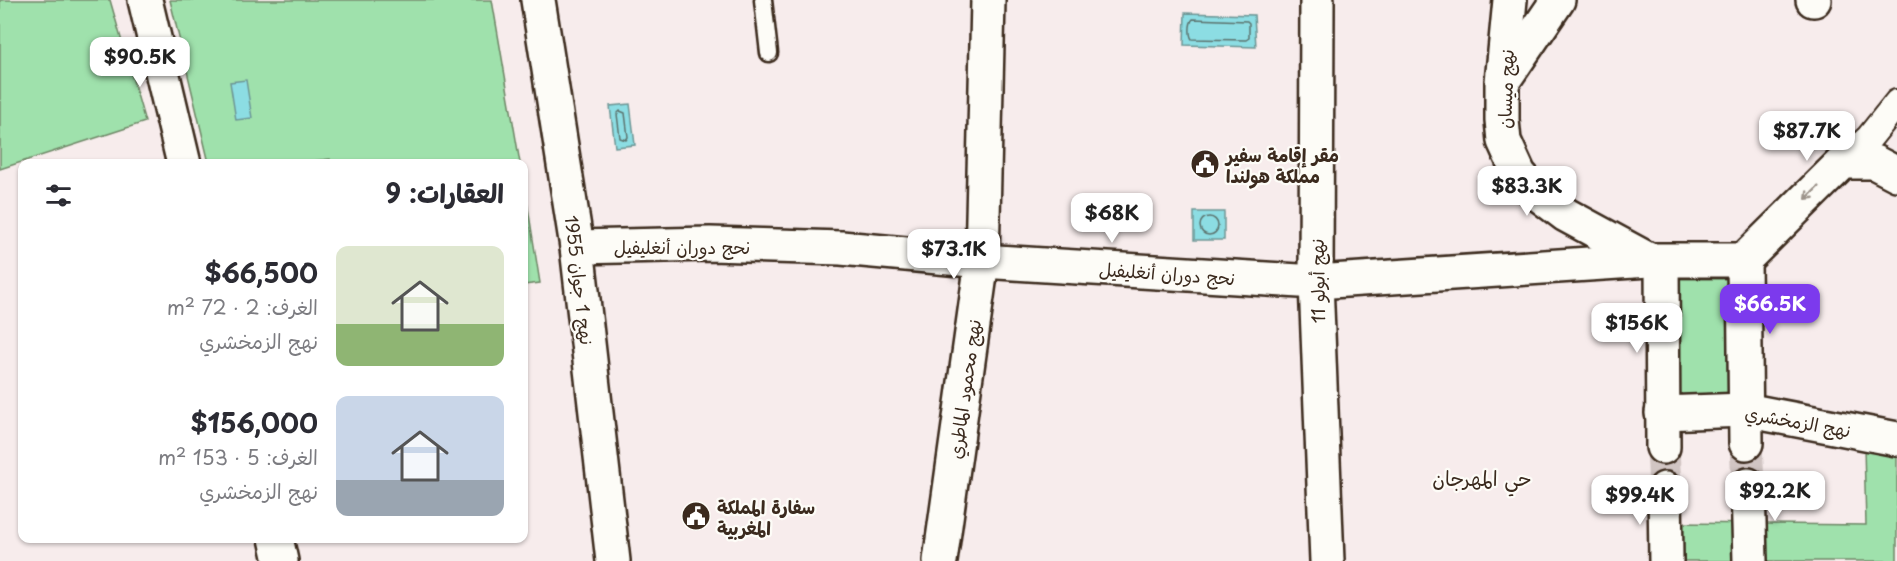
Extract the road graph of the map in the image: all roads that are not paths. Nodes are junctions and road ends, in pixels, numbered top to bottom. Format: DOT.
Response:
graph roads {
  1 [pos="145,0"];
  2 [pos="538,0"];
  3 [pos="763,0"];
  4 [pos="988,0"];
  5 [pos="1317,0"];
  6 [pos="1510,0"];
  7 [pos="1558,0"];
  8 [pos="768,53"];
  9 [pos="1502,82"];
  10 [pos="1897,103"];
  11 [pos="183,159"];
  12 [pos="1843,162"];
  13 [pos="1897,174"];
  14 [pos="577,247"];
  15 [pos="1656,260"];
  16 [pos="1744,260"];
  17 [pos="982,261"];
  18 [pos="1316,282"];
  19 [pos="1745,410"];
  20 [pos="1662,413"];
  21 [pos="1897,439"];
  22 [pos="1746,443"];
  23 [pos="1663,447"];
  24 [pos="1748,485"];
  25 [pos="1665,489"];
  26 [pos="277,543"];
  27 [pos="281,561"];
  28 [pos="613,561"];
  29 [pos="940,561"];
  30 [pos="1327,561"];
  31 [pos="1666,561"];
  32 [pos="1750,561"];
  1 -- 11 [label="street"];
  2 -- 14 [label="street, نهج 1 جوان 1955"];
  3 -- 8 [label="lane"];
  4 -- 17 [label="street, نهج محمود الماطري"];
  5 -- 18 [label="street, نهج أبولو 11"];
  6 -- 9 [label="street, نهج ميسان"];
  7 -- 9 [label="street"];
  9 -- 15 [label="street, نهج ميسان"];
  10 -- 12 [label="street"];
  12 -- 13 [label="street"];
  12 -- 16 [label="street, one-way"];
  14 -- 17 [label="street, نحج دوران أنغليفيل"];
  14 -- 28 [label="street, نهج 1 جوان 1955"];
  15 -- 16 [label="street, نهج ميسان"];
  15 -- 18 [label="street, نحج دوران أنغليفيل"];
  15 -- 20 [label="street"];
  16 -- 19 [label="street"];
  17 -- 18 [label="street, نحج دوران أنغليفيل"];
  17 -- 29 [label="street, نهج محمود الماطري"];
  18 -- 30 [label="street, نهج أبولو 11"];
  19 -- 20 [label="street, نهج الزمخشري"];
  19 -- 21 [label="street, نهج الزمخشري"];
  19 -- 22 [label="street"];
  20 -- 23 [label="street"];
  24 -- 32 [label="street"];
  25 -- 31 [label="street"];
  26 -- 27 [label="street"];
}
